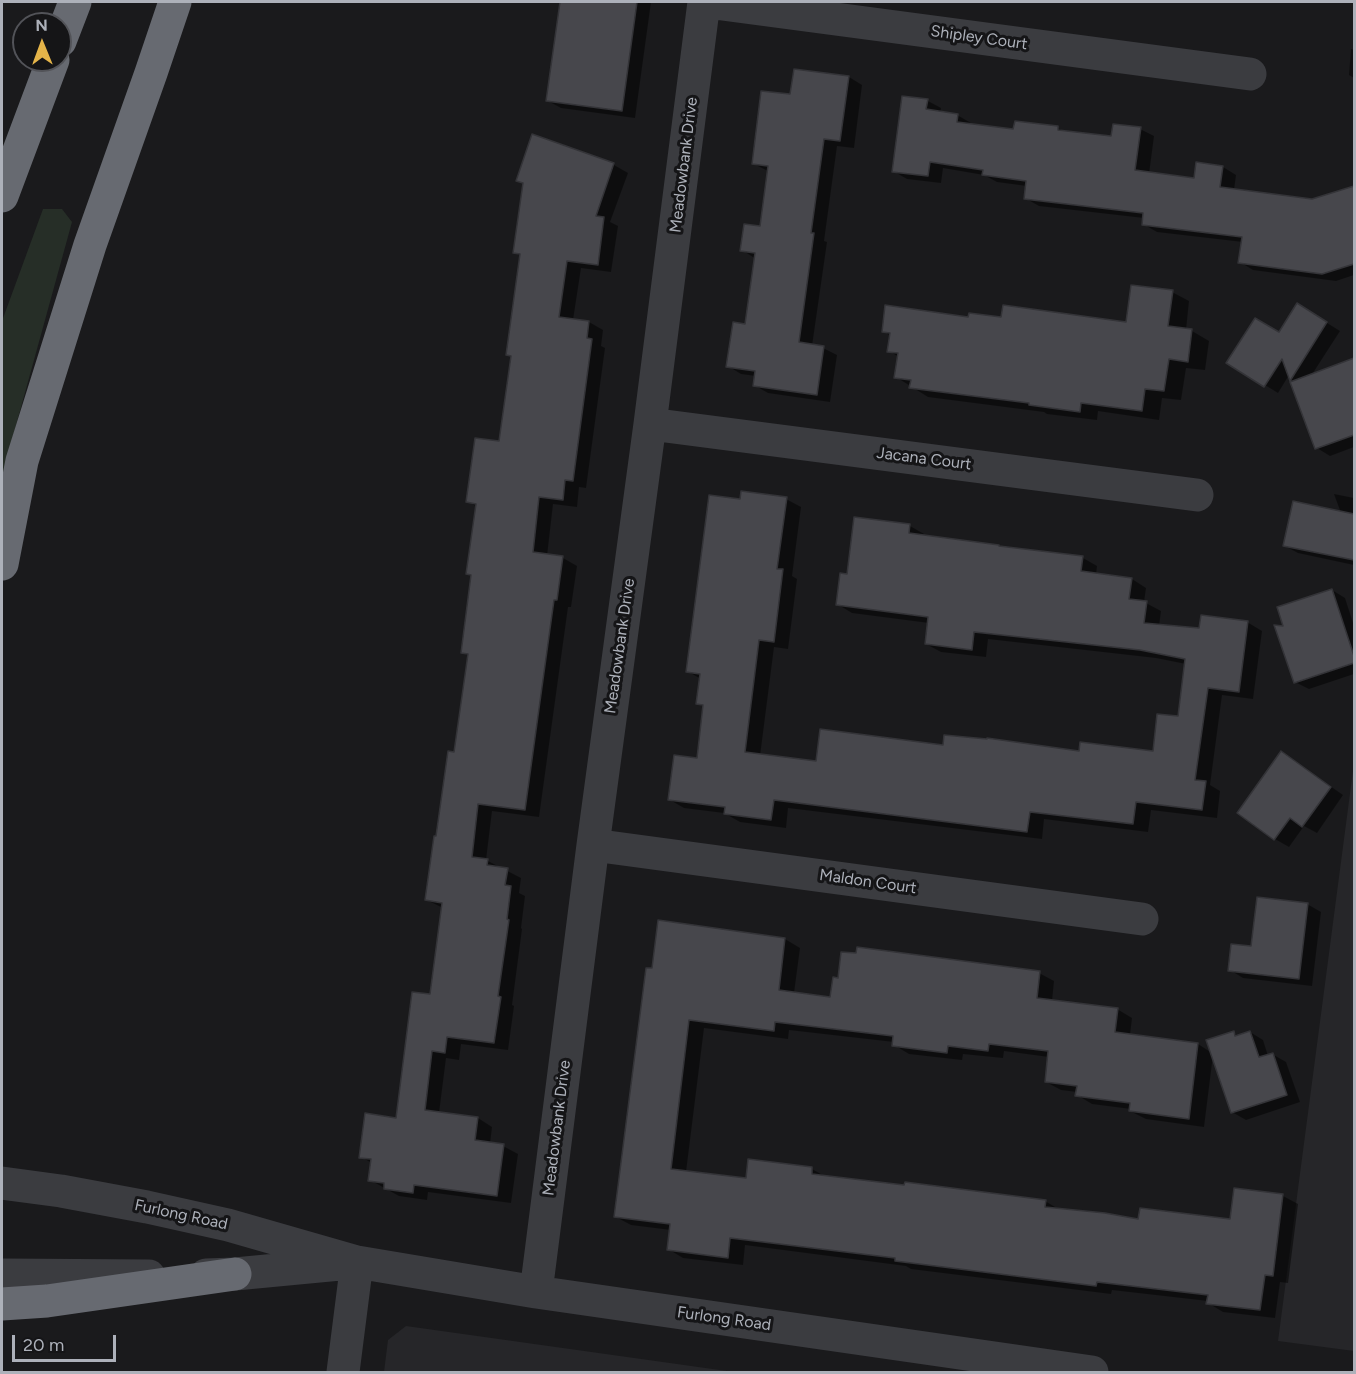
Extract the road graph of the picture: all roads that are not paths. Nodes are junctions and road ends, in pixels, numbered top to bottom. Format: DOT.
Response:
graph roads {
  1 [pos="175,2"];
  2 [pos="706,2"];
  3 [pos="48,72"];
  4 [pos="1250,74"];
  5 [pos="2,196"];
  6 [pos="650,424"];
  7 [pos="1197,495"];
  8 [pos="2,564"];
  9 [pos="593,845"];
  10 [pos="1142,919"];
  11 [pos="2,1183"];
  12 [pos="357,1262"];
  13 [pos="235,1274"];
  14 [pos="2,1275"];
  15 [pos="536,1292"];
  16 [pos="2,1304"];
  17 [pos="343,1372"];
  18 [pos="1092,1372"];
  1 -- 8 [label="highway"];
  2 -- 4 [label="street, Shipley Court"];
  2 -- 6 [label="street, Meadowbank Drive"];
  3 -- 5 [label="highway"];
  6 -- 7 [label="street, Jacana Court"];
  6 -- 9 [label="street, Meadowbank Drive"];
  9 -- 10 [label="street, Maldon Court"];
  9 -- 15 [label="street, Meadowbank Drive"];
  11 -- 12 [label="street, Furlong Road"];
  12 -- 13 [label="street, Furlong Road"];
  12 -- 15 [label="street, Furlong Road"];
  12 -- 17 [label="street"];
  13 -- 14 [label="street, Furlong Road"];
  13 -- 16 [label="highway"];
  15 -- 18 [label="street, Furlong Road"];
}
